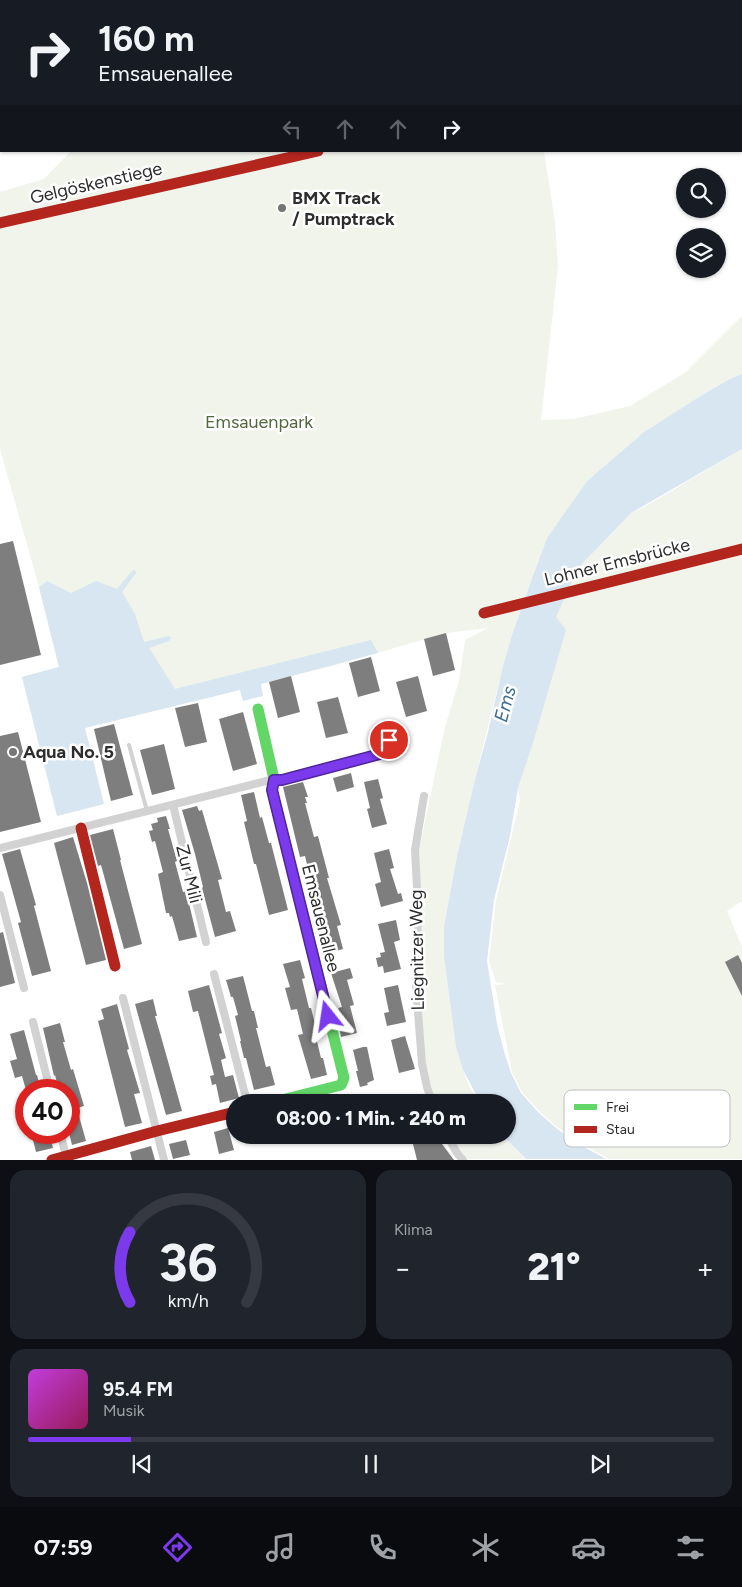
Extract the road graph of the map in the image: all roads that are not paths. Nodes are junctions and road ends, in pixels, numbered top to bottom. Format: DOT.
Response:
graph roads {
  1 [pos="314,152"];
  2 [pos="0,223"];
  3 [pos="739,550"];
  4 [pos="484,614"];
  5 [pos="258,709"];
  6 [pos="389,740"];
  7 [pos="129,745"];
  8 [pos="274,780"];
  9 [pos="424,796"];
  10 [pos="172,805"];
  11 [pos="146,811"];
  12 [pos="81,828"];
  13 [pos="0,848"];
  14 [pos="0,895"];
  15 [pos="206,942"];
  16 [pos="115,966"];
  17 [pos="214,974"];
  18 [pos="24,988"];
  19 [pos="123,998"];
  20 [pos="32,1022"];
  21 [pos="47,1079"];
  22 [pos="245,1094"];
  23 [pos="306,1094"];
  24 [pos="430,1094"];
  25 [pos="226,1114"];
  26 [pos="157,1131"];
  27 [pos="63,1144"];
  28 [pos="452,1144"];
  29 [pos="67,1158"];
  30 [pos="52,1160"];
  31 [pos="164,1160"];
  32 [pos="463,1160"];
  1 -- 2 [label="street, Gelgöskenstiege"];
  3 -- 4 [label="street, Lohner Emsbrücke"];
  5 -- 8 [label="street"];
  6 -- 8 [label="street"];
  7 -- 11 [label="lane"];
  8 -- 10 [label="street"];
  8 -- 23 [label="street, Emsauenallee"];
  9 -- 24 [label="street, Liegnitzer Weg"];
  10 -- 11 [label="street"];
  10 -- 15 [label="street, Zur Mili"];
  11 -- 12 [label="street"];
  12 -- 13 [label="street"];
  12 -- 16 [label="street"];
  14 -- 18 [label="street"];
  17 -- 22 [label="street"];
  19 -- 26 [label="street"];
  20 -- 21 [label="street"];
  25 -- 26 [label="street"];
  26 -- 29 [label="street"];
  26 -- 31 [label="street"];
  27 -- 29 [label="street"];
  28 -- 32 [label="street"];
  29 -- 30 [label="street"];
}
